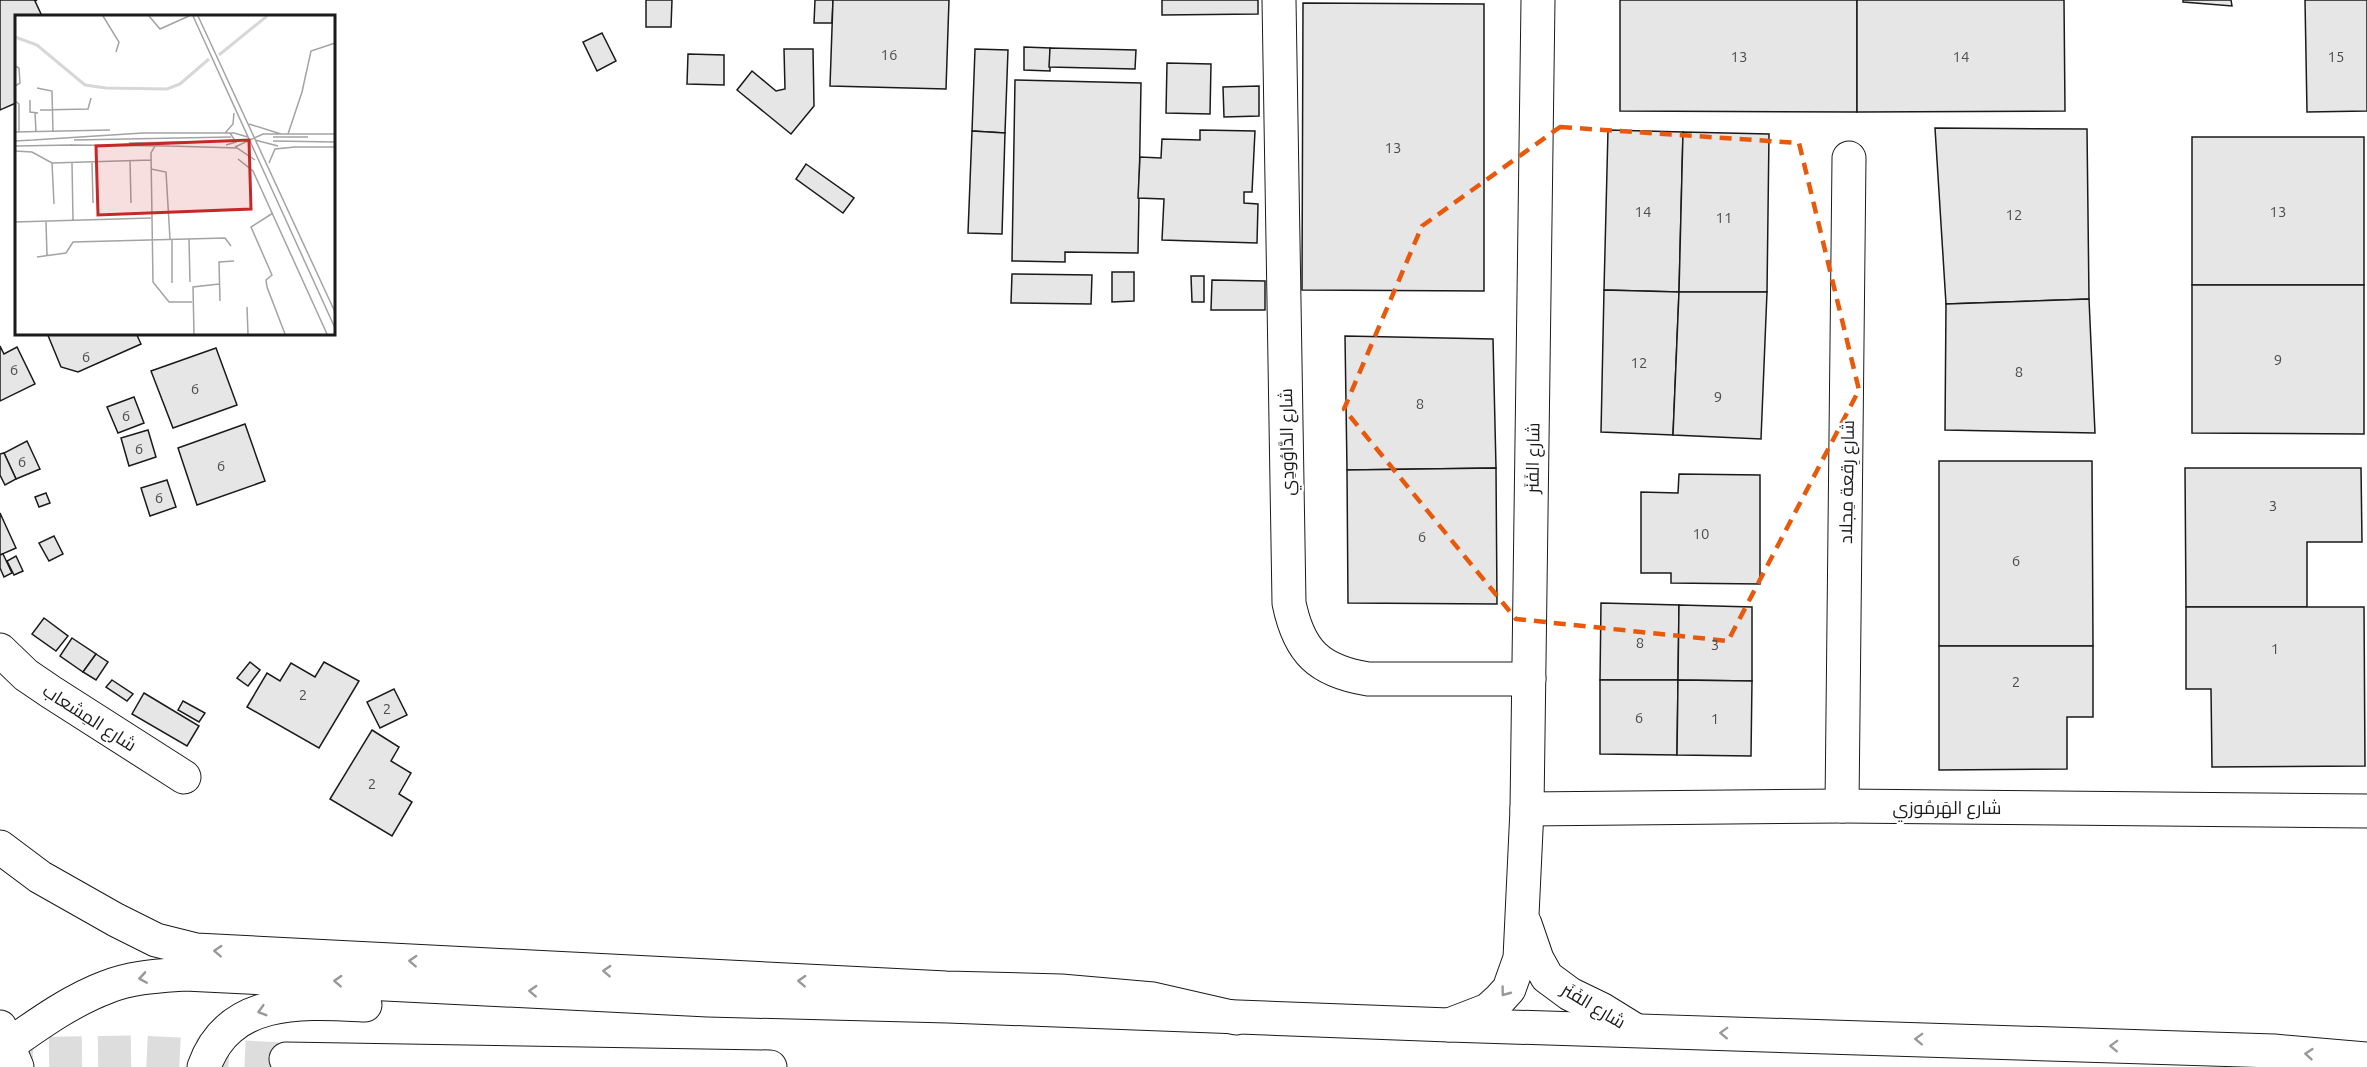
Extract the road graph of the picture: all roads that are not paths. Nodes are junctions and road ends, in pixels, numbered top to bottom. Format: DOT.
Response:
graph roads {
  1 [pos="1279,0"];
  2 [pos="1538,0"];
  3 [pos="1849,158"];
  4 [pos="0,650"];
  5 [pos="1529,679"];
  6 [pos="184,777"];
  7 [pos="1842,806"];
  8 [pos="1527,809"];
  9 [pos="2367,811"];
  10 [pos="0,847"];
  11 [pos="1523,916"];
  12 [pos="948,1005"];
  13 [pos="1236,1018"];
  14 [pos="1449,1025"];
  15 [pos="1635,1030"];
  16 [pos="6,1048"];
  17 [pos="286,1059"];
  18 [pos="2367,1059"];
  19 [pos="204,1067"];
  20 [pos="770,1067"];
  1 -- 5 [label="main road, شارع الدَّاوُودِي"];
  2 -- 5 [label="main road, شارع الفَنَر"];
  3 -- 7 [label="main road, شارع رِقعة مِجلاد"];
  4 -- 6 [label="main road, شارع المِشعاب"];
  5 -- 8 [label="main road, شارع الفَنَر"];
  7 -- 8 [label="main road, شارع الهَرمُوزي"];
  7 -- 9 [label="main road, شارع الهَرمُوزي"];
  8 -- 11 [label="main road, شارع الفَنَر"];
  13 -- 10 [label="main road, one-way"];
  11 -- 14 [label="main road, شارع الفَنَر, one-way"];
  11 -- 15 [label="main road, شارع الفَنَر"];
  12 -- 13 [label="main road"];
  12 -- 16 [label="main road, one-way"];
  12 -- 19 [label="main road, one-way"];
  13 -- 14 [label="main road"];
  14 -- 15 [label="main road"];
  18 -- 15 [label="main road, one-way"];
  17 -- 20 [label="main road"];
}
